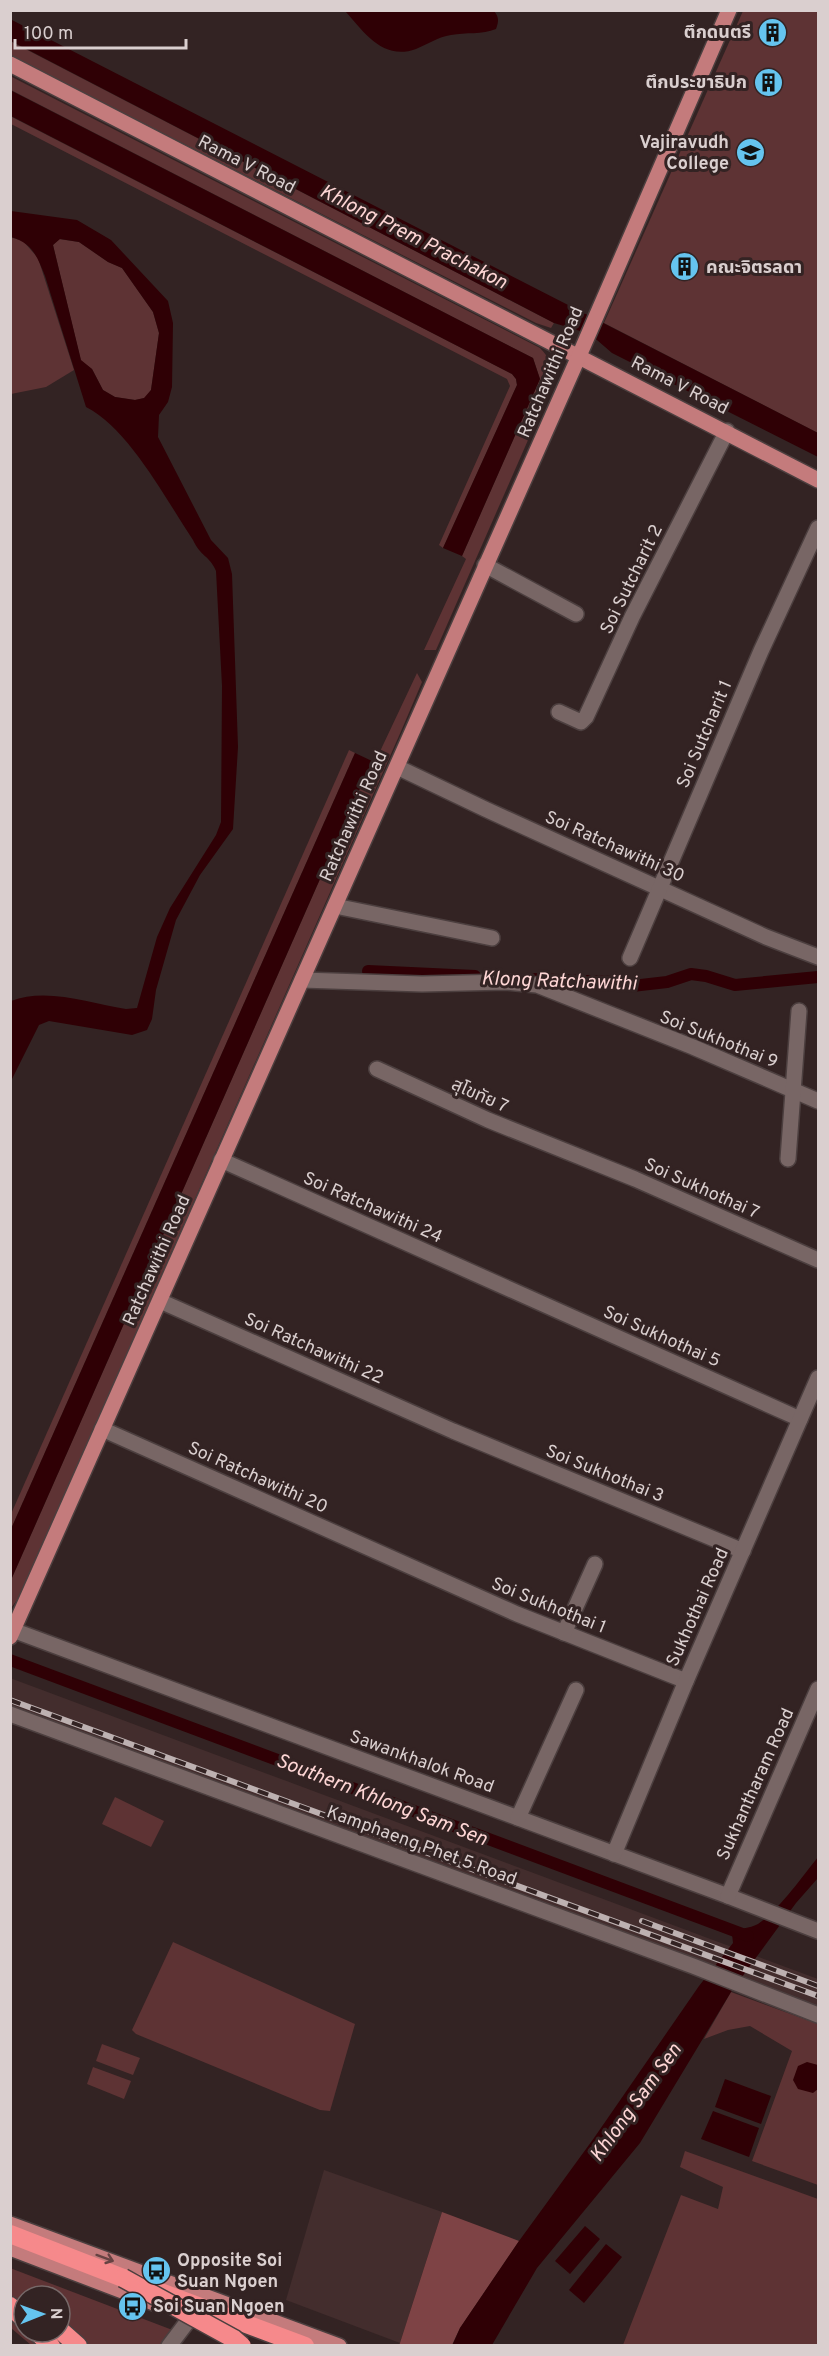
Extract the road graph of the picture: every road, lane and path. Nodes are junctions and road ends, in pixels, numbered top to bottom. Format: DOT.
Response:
graph roads {
  1 [pos="729,10"];
  2 [pos="10,64"];
  3 [pos="579,356"];
  4 [pos="727,431"];
  5 [pos="819,480"];
  6 [pos="819,528"];
  7 [pos="485,565"];
  8 [pos="576,614"];
  9 [pos="559,712"];
  10 [pos="397,767"];
  11 [pos="659,887"];
  12 [pos="335,906"];
  13 [pos="492,938"];
  14 [pos="819,957"];
  15 [pos="630,958"];
  16 [pos="302,980"];
  17 [pos="799,1011"];
  18 [pos="377,1069"];
  19 [pos="794,1091"];
  20 [pos="819,1101"];
  21 [pos="569,1153"];
  22 [pos="788,1159"];
  23 [pos="221,1160"];
  24 [pos="819,1260"];
  25 [pos="508,1289"];
  26 [pos="160,1301"];
  27 [pos="819,1378"];
  28 [pos="800,1419"];
  29 [pos="102,1429"];
  30 [pos="453,1431"];
  31 [pos="742,1551"];
  32 [pos="398,1561"];
  33 [pos="595,1564"];
  34 [pos="11,1632"];
  35 [pos="564,1633"];
  36 [pos="686,1681"];
  37 [pos="819,1689"];
  38 [pos="576,1690"];
  39 [pos="10,1714"];
  40 [pos="518,1818"];
  41 [pos="614,1854"];
  42 [pos="733,1898"];
  43 [pos="817,1931"];
  44 [pos="819,2015"];
  45 [pos="10,2224"];
  46 [pos="10,2234"];
  47 [pos="10,2248"];
  48 [pos="123,2278"];
  49 [pos="190,2317"];
  50 [pos="169,2346"];
  51 [pos="242,2346"];
  52 [pos="285,2346"];
  53 [pos="305,2346"];
  54 [pos="339,2346"];
  1 -- 3 [label="main road, Ratchawithi Road"];
  2 -- 3 [label="main road, Rama V Road"];
  3 -- 4 [label="main road, Rama V Road"];
  3 -- 7 [label="main road, Ratchawithi Road"];
  4 -- 5 [label="main road, Rama V Road"];
  4 -- 9 [label="street, Soi Sutcharit 2"];
  6 -- 11 [label="street, Soi Sutcharit 1"];
  7 -- 8 [label="street"];
  7 -- 10 [label="main road, Ratchawithi Road"];
  10 -- 11 [label="street, Soi Ratchawithi 30"];
  10 -- 12 [label="main road, Ratchawithi Road"];
  11 -- 14 [label="street, Soi Ratchawithi 30"];
  11 -- 15 [label="street, Soi Sutcharit 1"];
  12 -- 13 [label="street"];
  12 -- 16 [label="main road, Ratchawithi Road"];
  16 -- 19 [label="street, Soi Sukhothai 9"];
  16 -- 23 [label="main road, Ratchawithi Road"];
  17 -- 19 [label="street"];
  18 -- 21 [label="street, สุโขทัย 7"];
  19 -- 20 [label="street, Soi Sukhothai 9"];
  19 -- 22 [label="street"];
  21 -- 24 [label="street, Soi Sukhothai 7"];
  23 -- 25 [label="street, Soi Ratchawithi 24"];
  23 -- 26 [label="main road, Ratchawithi Road"];
  25 -- 28 [label="street, Soi Sukhothai 5"];
  26 -- 29 [label="main road, Ratchawithi Road"];
  26 -- 30 [label="street, Soi Ratchawithi 22"];
  27 -- 28 [label="street, Sukhothai Road"];
  28 -- 31 [label="street, Sukhothai Road"];
  29 -- 32 [label="street, Soi Ratchawithi 20"];
  29 -- 34 [label="main road, Ratchawithi Road"];
  30 -- 31 [label="street, Soi Sukhothai 3"];
  31 -- 36 [label="street, Sukhothai Road"];
  32 -- 35 [label="street, Soi Sukhothai 1"];
  33 -- 35 [label="street"];
  34 -- 40 [label="street, Sawankhalok Road"];
  35 -- 36 [label="street, Soi Sukhothai 1"];
  36 -- 41 [label="street, Sukhothai Road"];
  37 -- 42 [label="street, Sukhantharam Road"];
  38 -- 40 [label="street"];
  39 -- 44 [label="street, Kamphaeng Phet 5 Road"];
  40 -- 41 [label="street, Sawankhalok Road"];
  41 -- 42 [label="street, Sawankhalok Road"];
  42 -- 43 [label="street, Sawankhalok Road"];
  45 -- 54 [label="main road, one-way"];
  46 -- 48 [label="highway"];
  47 -- 49 [label="main road"];
  48 -- 51 [label="highway, bridge"];
  48 -- 53 [label="highway, bridge"];
  49 -- 50 [label="street"];
  49 -- 52 [label="main road"];
}
